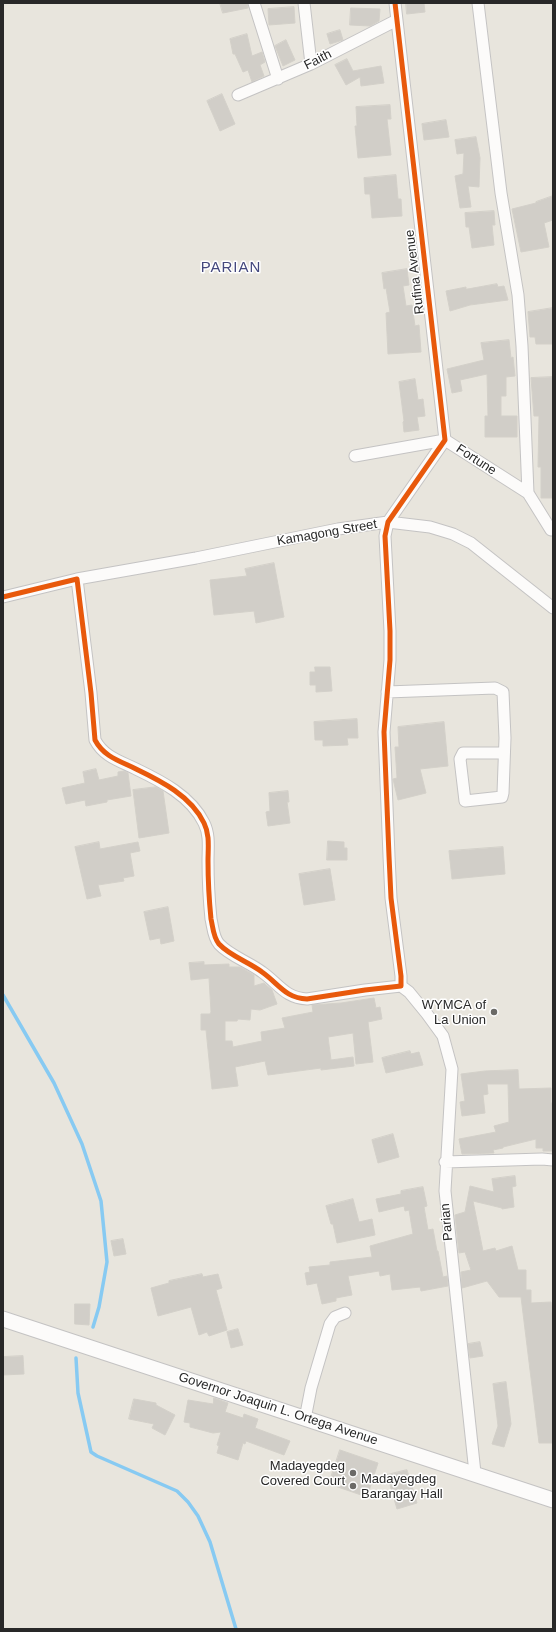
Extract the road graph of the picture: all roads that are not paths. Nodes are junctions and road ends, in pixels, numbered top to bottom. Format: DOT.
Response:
graph roads {
  1 [pos="254,3"];
  2 [pos="304,3"];
  3 [pos="395,3"];
  4 [pos="478,3"];
  5 [pos="397,20"];
  6 [pos="311,64"];
  7 [pos="278,79"];
  8 [pos="238,96"];
  9 [pos="445,440"];
  10 [pos="355,456"];
  11 [pos="528,493"];
  12 [pos="388,522"];
  13 [pos="551,530"];
  14 [pos="77,579"];
  15 [pos="3,597"];
  16 [pos="553,608"];
  17 [pos="387,692"];
  18 [pos="504,753"];
  19 [pos="401,986"];
  20 [pos="553,1160"];
  21 [pos="446,1162"];
  22 [pos="345,1313"];
  23 [pos="3,1319"];
  24 [pos="305,1419"];
  25 [pos="475,1473"];
  26 [pos="553,1500"];
  1 -- 7 [label="street"];
  2 -- 6 [label="street"];
  3 -- 5 [label="street, Rufina Avenue"];
  4 -- 11 [label="street"];
  5 -- 6 [label="street, Faith"];
  5 -- 9 [label="street, Rufina Avenue"];
  6 -- 7 [label="street, Faith"];
  7 -- 8 [label="street, Faith"];
  9 -- 10 [label="street, Fortune"];
  9 -- 11 [label="street, Fortune"];
  9 -- 12 [label="street"];
  11 -- 13 [label="street, Fortune"];
  12 -- 14 [label="street, Kamagong Street"];
  12 -- 16 [label="street, Kamagong Street"];
  12 -- 17 [label="street"];
  14 -- 15 [label="street, Kamagong Street"];
  14 -- 19 [label="street"];
  17 -- 18 [label="street"];
  17 -- 19 [label="street"];
  18 -- 18 [label="street"];
  19 -- 21 [label="street, Parian"];
  20 -- 21 [label="street"];
  21 -- 25 [label="street, Parian"];
  22 -- 24 [label="street"];
  23 -- 24 [label="main road, Governor Joaquin L. Ortega Avenue"];
  24 -- 25 [label="main road, Governor Joaquin L. Ortega Avenue"];
  25 -- 26 [label="main road, Governor Joaquin L. Ortega Avenue"];
}
